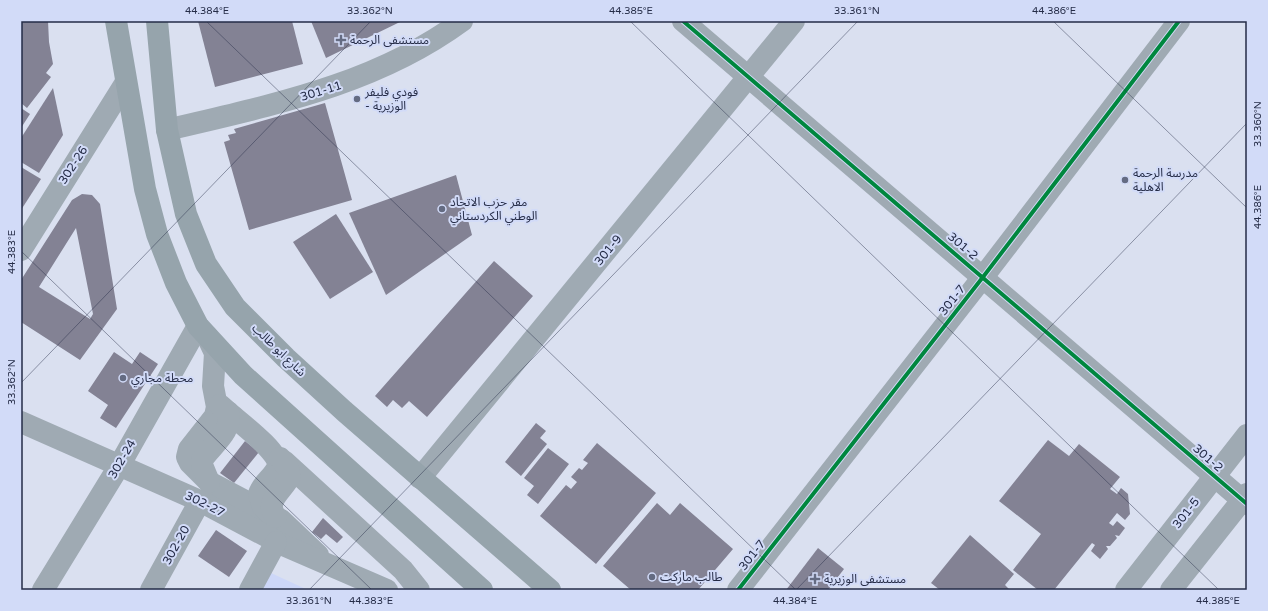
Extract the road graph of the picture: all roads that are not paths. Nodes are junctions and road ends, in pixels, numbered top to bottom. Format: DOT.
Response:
graph roads {
  1 [pos="116,21"];
  2 [pos="157,21"];
  3 [pos="462,21"];
  4 [pos="683,21"];
  5 [pos="794,21"];
  6 [pos="1179,21"];
  7 [pos="749,78"];
  8 [pos="126,82"];
  9 [pos="168,130"];
  10 [pos="21,250"];
  11 [pos="983,277"];
  12 [pos="203,331"];
  13 [pos="222,407"];
  14 [pos="21,422"];
  15 [pos="1247,435"];
  16 [pos="278,456"];
  17 [pos="119,466"];
  18 [pos="1214,477"];
  19 [pos="420,478"];
  20 [pos="205,491"];
  21 [pos="1245,499"];
  22 [pos="274,516"];
  23 [pos="276,542"];
  24 [pos="335,568"];
  25 [pos="43,590"];
  26 [pos="151,590"];
  27 [pos="250,590"];
  28 [pos="387,590"];
  29 [pos="419,590"];
  30 [pos="482,590"];
  31 [pos="550,590"];
  32 [pos="738,590"];
  33 [pos="1126,590"];
  34 [pos="1171,590"];
  1 -- 8 [label="main road"];
  2 -- 9 [label="main road, شارع ابو طالب"];
  3 -- 9 [label="street, 301-11"];
  4 -- 7 [label="street, 301-2"];
  5 -- 7 [label="street, 301-9"];
  6 -- 11 [label="street, 301-7"];
  7 -- 11 [label="street, 301-2"];
  7 -- 19 [label="street, 301-9"];
  8 -- 10 [label="street, 302-26"];
  8 -- 12 [label="main road"];
  9 -- 19 [label="main road, شارع ابو طالب"];
  11 -- 18 [label="street, 301-2"];
  11 -- 32 [label="street, 301-7"];
  12 -- 13 [label="street"];
  12 -- 17 [label="street, 302-24"];
  12 -- 30 [label="main road"];
  13 -- 16 [label="street"];
  13 -- 20 [label="street"];
  14 -- 17 [label="street, 302-27"];
  15 -- 18 [label="street, 301-5"];
  16 -- 22 [label="street"];
  16 -- 29 [label="street"];
  17 -- 20 [label="street, 302-27"];
  17 -- 25 [label="street, 302-24"];
  18 -- 21 [label="street, 301-2"];
  18 -- 33 [label="street, 301-5"];
  19 -- 31 [label="main road, شارع ابو طالب"];
  20 -- 22 [label="street"];
  20 -- 23 [label="street, 302-27"];
  20 -- 26 [label="street, 302-20"];
  21 -- 34 [label="street"];
  22 -- 24 [label="street"];
  23 -- 24 [label="street, 302-27"];
  23 -- 27 [label="street"];
  24 -- 28 [label="street, 302-27"];
}
